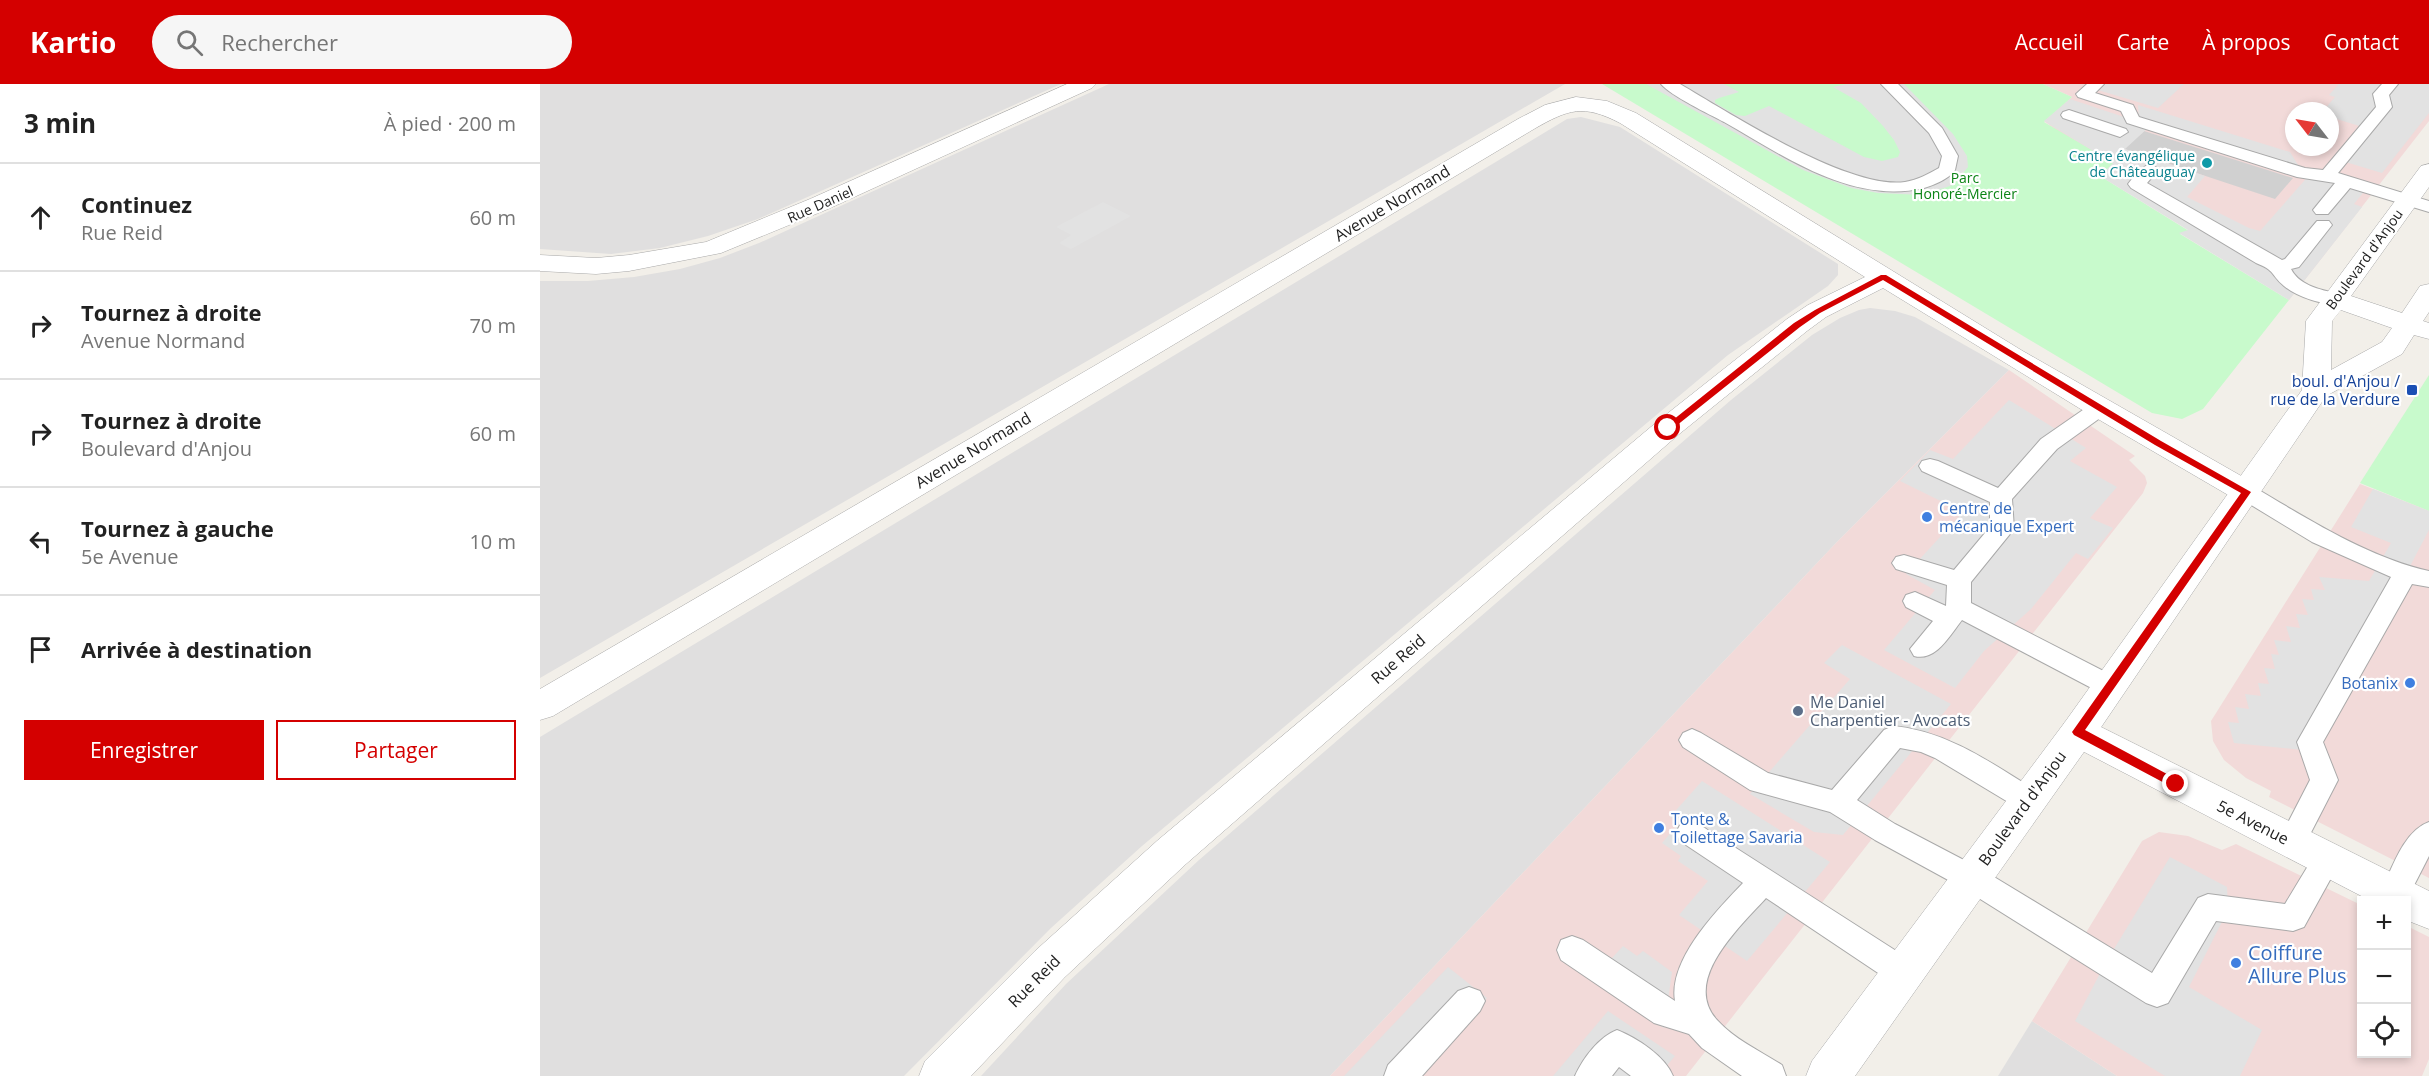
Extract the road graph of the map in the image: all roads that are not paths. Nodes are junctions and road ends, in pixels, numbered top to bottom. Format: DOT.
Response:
graph roads {
  1 [pos="1085,84"];
  2 [pos="1669,84"];
  3 [pos="1889,84"];
  4 [pos="2096,84"];
  5 [pos="2390,84"];
  6 [pos="2069,115"];
  7 [pos="2126,126"];
  8 [pos="2105,146"];
  9 [pos="2151,169"];
  10 [pos="2429,171"];
  11 [pos="2326,175"];
  12 [pos="2346,181"];
  13 [pos="2418,204"];
  14 [pos="540,263"];
  15 [pos="2280,266"];
  16 [pos="1884,277"];
  17 [pos="2429,292"];
  18 [pos="2335,299"];
  19 [pos="2419,328"];
  20 [pos="2316,390"];
  21 [pos="2100,408"];
  22 [pos="1930,466"];
  23 [pos="2246,492"];
  24 [pos="2001,498"];
  25 [pos="1904,563"];
  26 [pos="2417,576"];
  27 [pos="1959,580"];
  28 [pos="1915,601"];
  29 [pos="1954,613"];
  30 [pos="1923,649"];
  31 [pos="2110,686"];
  32 [pos="540,706"];
  33 [pos="2078,732"];
  34 [pos="1692,740"];
  35 [pos="2028,800"];
  36 [pos="1838,803"];
  37 [pos="1690,833"];
  38 [pos="2429,834"];
  39 [pos="2292,842"];
  40 [pos="2327,860"];
  41 [pos="1971,878"];
  42 [pos="1763,881"];
  43 [pos="2395,894"];
  44 [pos="2429,911"];
  45 [pos="1572,950"];
  46 [pos="1904,973"];
  47 [pos="1469,1001"];
  48 [pos="1697,1021"];
  49 [pos="941,1076"];
  50 [pos="1400,1076"];
  51 [pos="1591,1076"];
  52 [pos="1657,1076"];
  53 [pos="1770,1076"];
  54 [pos="1828,1076"];
  1 -- 14 [label="street, Rue Daniel"];
  2 -- 3 [label="lane"];
  4 -- 7 [label="lane"];
  5 -- 11 [label="lane"];
  6 -- 7 [label="lane"];
  7 -- 8 [label="lane"];
  7 -- 11 [label="lane"];
  9 -- 15 [label="lane"];
  10 -- 13 [label="street, Boulevard d'Anjou"];
  11 -- 12 [label="lane"];
  12 -- 13 [label="lane"];
  12 -- 15 [label="lane"];
  13 -- 18 [label="street, Boulevard d'Anjou"];
  15 -- 18 [label="lane"];
  16 -- 21 [label="street, Avenue Normand"];
  16 -- 32 [label="street, Avenue Normand"];
  16 -- 49 [label="street, Rue Reid"];
  17 -- 19 [label="street, Boulevard d'Anjou"];
  18 -- 19 [label="street"];
  18 -- 20 [label="street, Boulevard d'Anjou"];
  19 -- 20 [label="street, Boulevard d'Anjou"];
  20 -- 23 [label="street, Boulevard d'Anjou"];
  21 -- 23 [label="street, Avenue Normand"];
  21 -- 24 [label="lane"];
  22 -- 24 [label="lane"];
  23 -- 26 [label="lane"];
  23 -- 31 [label="street, Boulevard d'Anjou"];
  24 -- 27 [label="lane"];
  25 -- 27 [label="lane"];
  26 -- 39 [label="lane"];
  27 -- 29 [label="lane"];
  28 -- 29 [label="lane"];
  29 -- 30 [label="lane"];
  29 -- 31 [label="lane"];
  31 -- 33 [label="street, Boulevard d'Anjou"];
  33 -- 35 [label="street, Boulevard d'Anjou"];
  33 -- 39 [label="street, 5e Avenue"];
  34 -- 36 [label="lane"];
  35 -- 36 [label="lane"];
  35 -- 41 [label="street, Boulevard d'Anjou"];
  36 -- 41 [label="lane"];
  37 -- 42 [label="lane"];
  38 -- 43 [label="lane"];
  39 -- 40 [label="street, 5e Avenue"];
  40 -- 41 [label="lane"];
  40 -- 43 [label="street, 5e Avenue"];
  41 -- 46 [label="street, Boulevard d'Anjou"];
  42 -- 46 [label="lane"];
  42 -- 48 [label="lane"];
  43 -- 44 [label="street, 5e Avenue"];
  45 -- 48 [label="lane"];
  46 -- 54 [label="street, Boulevard d'Anjou"];
  47 -- 50 [label="lane"];
  48 -- 53 [label="lane"];
  51 -- 52 [label="lane"];
}
